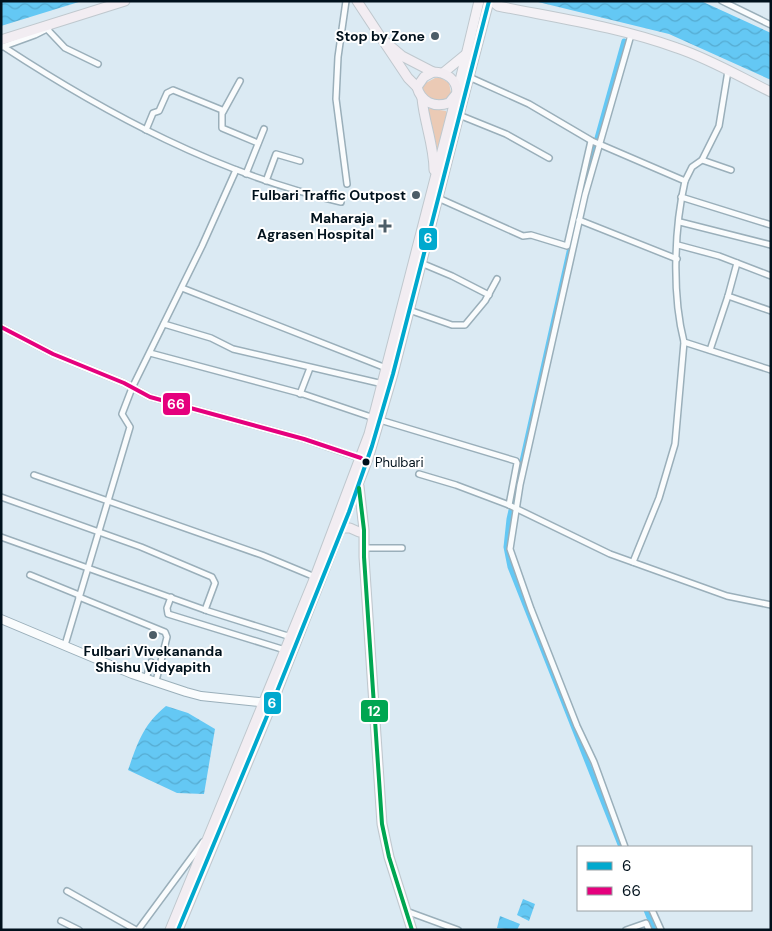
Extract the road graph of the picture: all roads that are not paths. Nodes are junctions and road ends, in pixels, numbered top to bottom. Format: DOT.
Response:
graph roads {
  1 [pos="125,1"];
  2 [pos="346,1"];
  3 [pos="357,1"];
  4 [pos="479,1"];
  5 [pos="722,1"];
  6 [pos="493,3"];
  7 [pos="771,25"];
  8 [pos="51,27"];
  9 [pos="631,35"];
  10 [pos="382,39"];
  11 [pos="2,45"];
  12 [pos="467,53"];
  13 [pos="98,64"];
  14 [pos="728,71"];
  15 [pos="433,72"];
  16 [pos="443,73"];
  17 [pos="468,77"];
  18 [pos="240,81"];
  19 [pos="417,87"];
  20 [pos="771,92"];
  21 [pos="460,95"];
  22 [pos="422,98"];
  23 [pos="223,112"];
  24 [pos="459,116"];
  25 [pos="264,129"];
  26 [pos="146,130"];
  27 [pos="595,142"];
  28 [pos="258,143"];
  29 [pos="549,158"];
  30 [pos="702,160"];
  31 [pos="300,161"];
  32 [pos="236,170"];
  33 [pos="732,170"];
  34 [pos="246,174"];
  35 [pos="266,181"];
  36 [pos="685,181"];
  37 [pos="347,184"];
  38 [pos="434,185"];
  39 [pos="681,197"];
  40 [pos="438,198"];
  41 [pos="341,202"];
  42 [pos="580,220"];
  43 [pos="680,222"];
  44 [pos="771,225"];
  45 [pos="678,245"];
  46 [pos="771,245"];
  47 [pos="677,259"];
  48 [pos="421,263"];
  49 [pos="737,263"];
  50 [pos="771,276"];
  51 [pos="498,279"];
  52 [pos="182,288"];
  53 [pos="489,295"];
  54 [pos="728,296"];
  55 [pos="409,310"];
  56 [pos="771,312"];
  57 [pos="164,324"];
  58 [pos="1,327"];
  59 [pos="684,342"];
  60 [pos="710,350"];
  61 [pos="150,353"];
  62 [pos="310,368"];
  63 [pos="387,368"];
  64 [pos="771,370"];
  65 [pos="383,384"];
  66 [pos="132,388"];
  67 [pos="300,394"];
  68 [pos="377,419"];
  69 [pos="361,458"];
  70 [pos="419,474"];
  71 [pos="34,475"];
  72 [pos="354,485"];
  73 [pos="1,497"];
  74 [pos="354,497"];
  75 [pos="107,500"];
  76 [pos="509,505"];
  77 [pos="516,508"];
  78 [pos="342,528"];
  79 [pos="98,531"];
  80 [pos="358,532"];
  81 [pos="1,537"];
  82 [pos="402,548"];
  83 [pos="363,551"];
  84 [pos="633,562"];
  85 [pos="88,567"];
  86 [pos="30,575"];
  87 [pos="315,577"];
  88 [pos="79,596"];
  89 [pos="171,597"];
  90 [pos="771,605"];
  91 [pos="205,610"];
  92 [pos="1,619"];
  93 [pos="291,637"];
  94 [pos="65,645"];
  95 [pos="285,650"];
  96 [pos="151,662"];
  97 [pos="146,679"];
  98 [pos="156,681"];
  99 [pos="244,701"];
  100 [pos="268,703"];
  101 [pos="264,713"];
  102 [pos="209,835"];
  103 [pos="625,846"];
  104 [pos="67,891"];
  105 [pos="406,911"];
  106 [pos="652,911"];
  107 [pos="61,921"];
  108 [pos="79,930"];
  109 [pos="137,930"];
  110 [pos="170,930"];
  111 [pos="178,930"];
  112 [pos="412,930"];
  113 [pos="458,930"];
  114 [pos="626,930"];
  115 [pos="650,930"];
  116 [pos="661,930"];
  1 -- 8 [label="highway"];
  2 -- 37 [label="street"];
  3 -- 10 [label="highway"];
  4 -- 12 [label="main road"];
  5 -- 7 [label="street"];
  6 -- 9 [label="main road"];
  6 -- 17 [label="main road"];
  8 -- 11 [label="highway"];
  8 -- 13 [label="street"];
  9 -- 14 [label="main road"];
  9 -- 27 [label="street"];
  10 -- 15 [label="highway"];
  10 -- 19 [label="highway"];
  11 -- 26 [label="street"];
  12 -- 16 [label="main road"];
  12 -- 21 [label="main road"];
  14 -- 20 [label="main road"];
  14 -- 30 [label="street"];
  15 -- 16 [label="highway"];
  15 -- 19 [label="highway"];
  16 -- 21 [label="highway"];
  17 -- 21 [label="main road"];
  17 -- 27 [label="street"];
  18 -- 23 [label="street"];
  19 -- 22 [label="highway"];
  21 -- 22 [label="highway"];
  21 -- 24 [label="highway"];
  21 -- 38 [label="highway"];
  22 -- 38 [label="highway"];
  23 -- 26 [label="street"];
  23 -- 28 [label="street"];
  24 -- 29 [label="street"];
  24 -- 40 [label="highway"];
  25 -- 28 [label="street"];
  26 -- 32 [label="street"];
  27 -- 36 [label="street"];
  27 -- 40 [label="street"];
  27 -- 42 [label="street"];
  28 -- 34 [label="street"];
  30 -- 33 [label="street"];
  30 -- 36 [label="street"];
  31 -- 35 [label="street"];
  32 -- 34 [label="street"];
  32 -- 52 [label="street"];
  34 -- 35 [label="street"];
  35 -- 41 [label="street"];
  36 -- 39 [label="street"];
  38 -- 63 [label="highway"];
  39 -- 43 [label="street"];
  39 -- 44 [label="street"];
  40 -- 48 [label="highway"];
  42 -- 47 [label="street"];
  42 -- 77 [label="street"];
  43 -- 45 [label="street"];
  43 -- 46 [label="street"];
  45 -- 47 [label="street"];
  45 -- 49 [label="street"];
  47 -- 59 [label="street"];
  48 -- 53 [label="street"];
  48 -- 55 [label="highway"];
  49 -- 50 [label="street"];
  49 -- 54 [label="street"];
  51 -- 53 [label="street"];
  52 -- 57 [label="street"];
  52 -- 63 [label="street"];
  53 -- 55 [label="street"];
  54 -- 56 [label="street"];
  54 -- 60 [label="street"];
  55 -- 68 [label="highway"];
  57 -- 61 [label="street"];
  57 -- 62 [label="street"];
  58 -- 66 [label="street"];
  59 -- 60 [label="street"];
  59 -- 84 [label="street"];
  60 -- 64 [label="street"];
  61 -- 66 [label="street"];
  61 -- 67 [label="street"];
  62 -- 65 [label="street"];
  62 -- 67 [label="street"];
  63 -- 65 [label="highway"];
  65 -- 68 [label="highway"];
  66 -- 69 [label="street"];
  66 -- 75 [label="street"];
  67 -- 68 [label="street"];
  68 -- 69 [label="highway"];
  68 -- 72 [label="highway"];
  68 -- 76 [label="street"];
  69 -- 72 [label="highway"];
  70 -- 76 [label="street"];
  71 -- 75 [label="street"];
  72 -- 74 [label="highway"];
  72 -- 83 [label="highway"];
  72 -- 87 [label="highway"];
  73 -- 79 [label="street"];
  74 -- 78 [label="highway"];
  74 -- 80 [label="highway"];
  75 -- 79 [label="street"];
  75 -- 87 [label="street"];
  76 -- 77 [label="street"];
  77 -- 84 [label="street"];
  77 -- 103 [label="street"];
  78 -- 80 [label="highway"];
  78 -- 100 [label="highway"];
  79 -- 85 [label="street"];
  79 -- 91 [label="street"];
  80 -- 83 [label="highway"];
  81 -- 85 [label="street"];
  82 -- 83 [label="street"];
  83 -- 105 [label="highway"];
  84 -- 90 [label="street"];
  85 -- 88 [label="street"];
  85 -- 89 [label="street"];
  86 -- 88 [label="street"];
  87 -- 93 [label="highway"];
  88 -- 94 [label="street"];
  88 -- 98 [label="street"];
  89 -- 91 [label="street"];
  89 -- 95 [label="street"];
  91 -- 93 [label="street"];
  92 -- 94 [label="main road"];
  93 -- 95 [label="highway"];
  94 -- 97 [label="main road"];
  95 -- 100 [label="highway"];
  96 -- 97 [label="street"];
  97 -- 98 [label="main road"];
  98 -- 99 [label="main road"];
  99 -- 100 [label="main road"];
  99 -- 101 [label="main road"];
  100 -- 101 [label="highway"];
  101 -- 102 [label="highway"];
  101 -- 111 [label="highway"];
  102 -- 109 [label="street"];
  102 -- 110 [label="highway"];
  104 -- 109 [label="street"];
  105 -- 112 [label="highway"];
  105 -- 113 [label="street"];
  106 -- 116 [label="street"];
  107 -- 108 [label="street"];
  114 -- 115 [label="street"];
}
